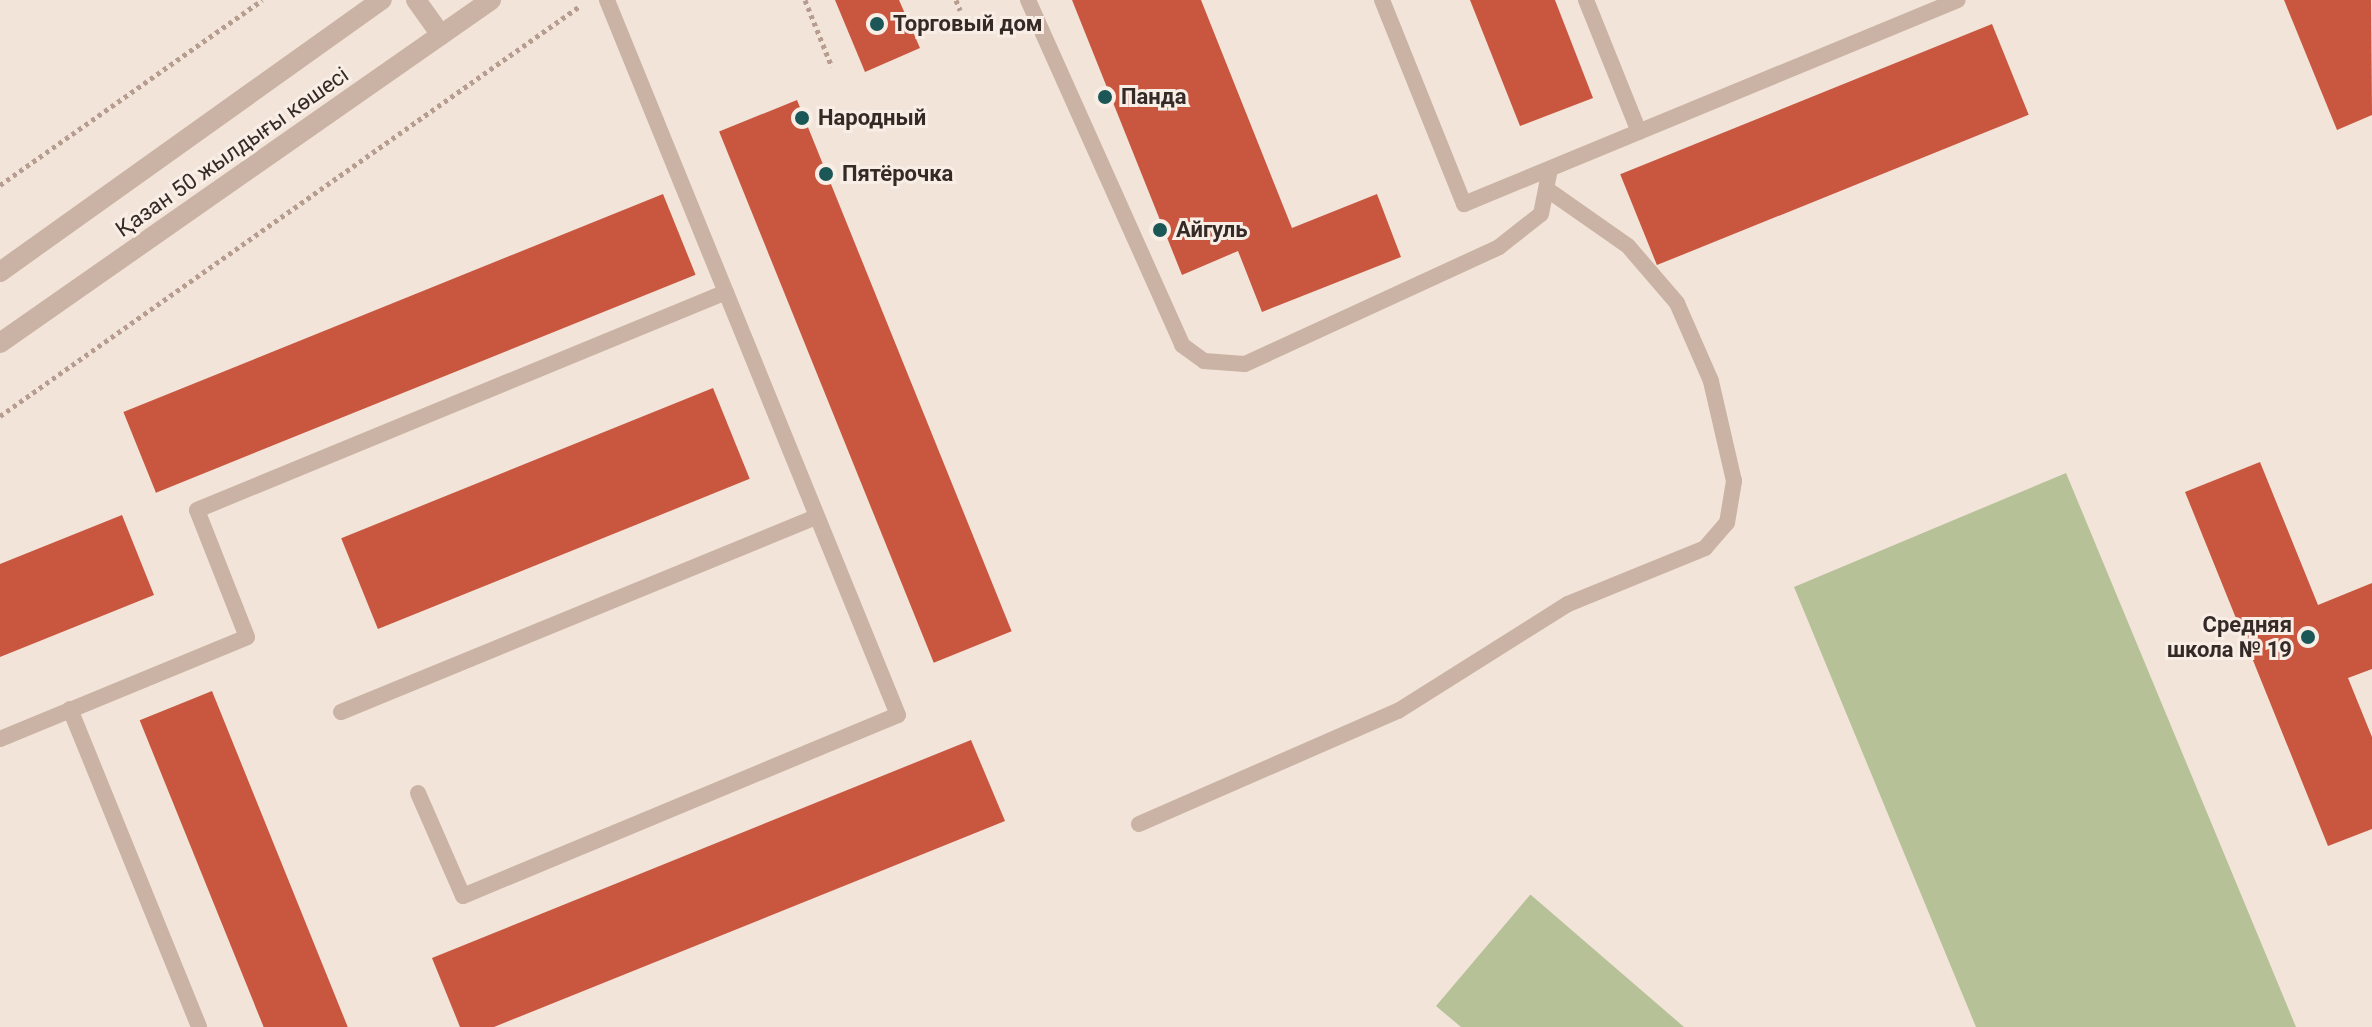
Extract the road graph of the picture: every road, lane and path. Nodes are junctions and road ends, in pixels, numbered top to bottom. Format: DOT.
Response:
graph roads {
  1 [pos="262,0"];
  2 [pos="382,0"];
  3 [pos="416,0"];
  4 [pos="491,0"];
  5 [pos="588,0"];
  6 [pos="607,0"];
  7 [pos="805,0"];
  8 [pos="956,0"];
  9 [pos="1028,0"];
  10 [pos="1382,0"];
  11 [pos="1586,0"];
  12 [pos="1958,0"];
  13 [pos="960,10"];
  14 [pos="441,35"];
  15 [pos="832,67"];
  16 [pos="1639,132"];
  17 [pos="1550,169"];
  18 [pos="0,185"];
  19 [pos="1551,192"];
  20 [pos="0,272"];
  21 [pos="726,292"];
  22 [pos="0,343"];
  23 [pos="0,416"];
  24 [pos="816,517"];
  25 [pos="70,709"];
  26 [pos="341,712"];
  27 [pos="0,739"];
  28 [pos="418,793"];
  29 [pos="1139,824"];
  30 [pos="199,1027"];
  1 -- 18 [label="path"];
  2 -- 20 [label="street, Қазан 50 жылдығы көшесі"];
  3 -- 14 [label="street"];
  4 -- 14 [label="street, Қазан 50 жылдығы көшесі"];
  5 -- 23 [label="path"];
  6 -- 21 [label="lane"];
  7 -- 15 [label="path"];
  8 -- 13 [label="path"];
  9 -- 19 [label="lane"];
  10 -- 17 [label="lane"];
  11 -- 16 [label="lane"];
  12 -- 16 [label="lane"];
  14 -- 22 [label="street, Қазан 50 жылдығы көшесі"];
  16 -- 17 [label="lane"];
  17 -- 19 [label="lane"];
  19 -- 29 [label="lane"];
  21 -- 24 [label="lane"];
  21 -- 25 [label="lane"];
  24 -- 26 [label="lane"];
  24 -- 28 [label="lane"];
  25 -- 27 [label="lane"];
  25 -- 30 [label="lane"];
}
